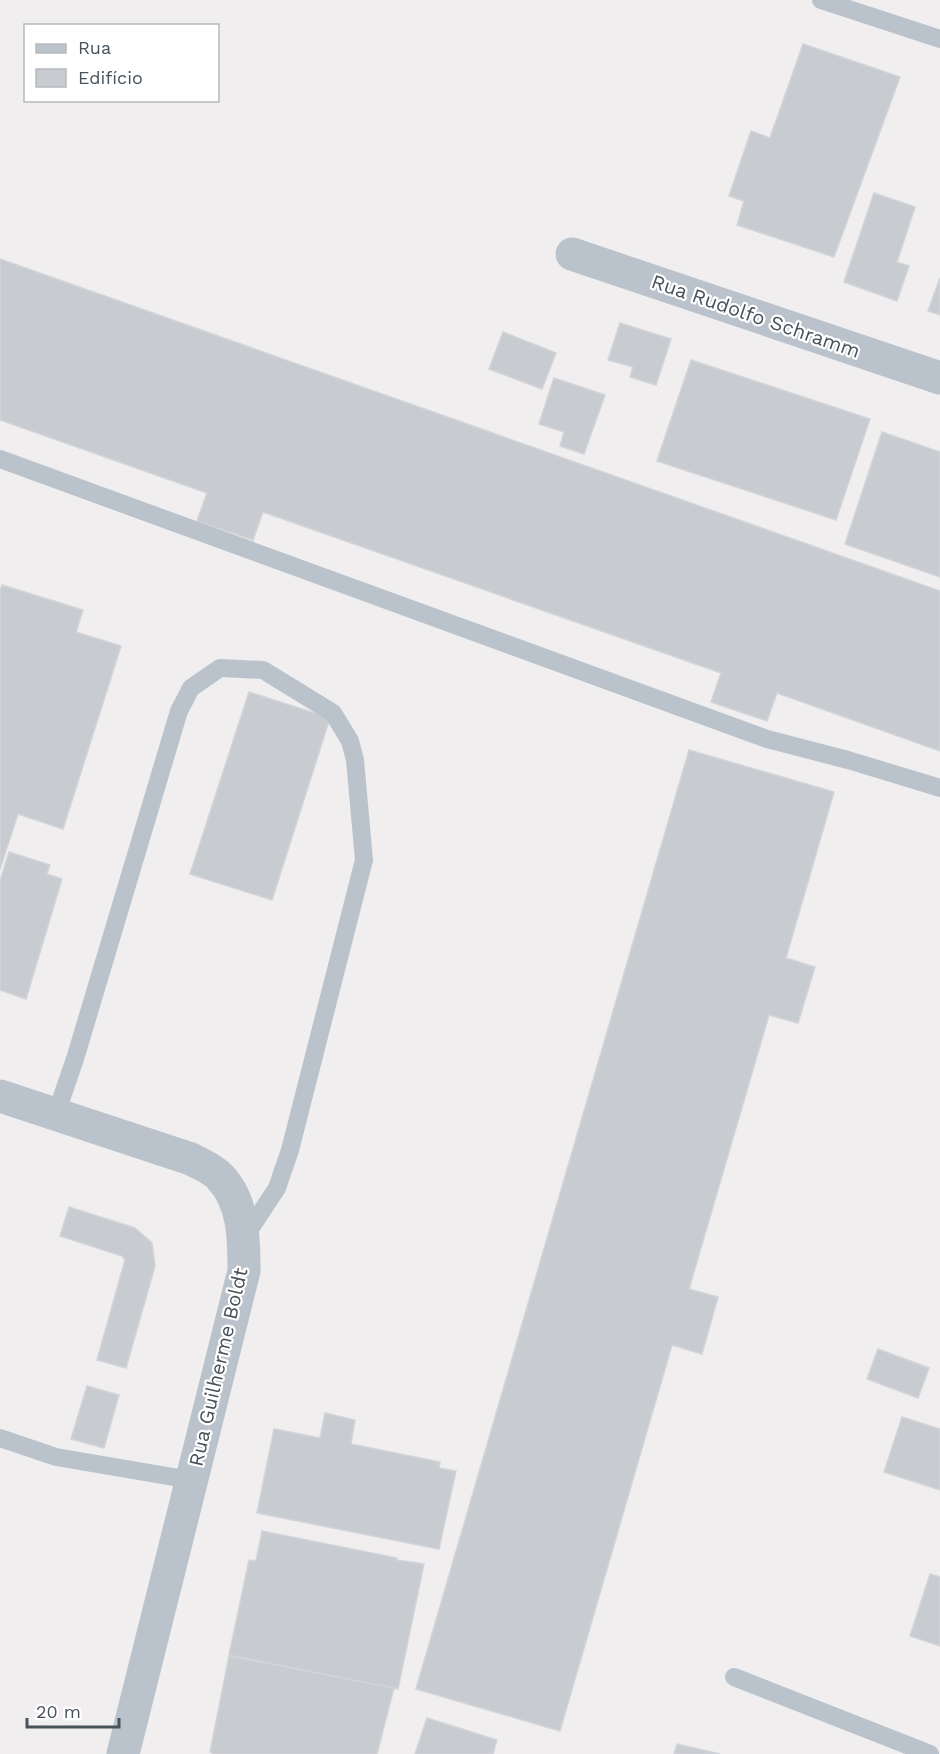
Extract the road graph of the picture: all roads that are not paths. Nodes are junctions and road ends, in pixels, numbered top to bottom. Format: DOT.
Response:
graph roads {
  1 [pos="821,0"];
  2 [pos="940,39"];
  3 [pos="572,254"];
  4 [pos="940,378"];
  5 [pos="0,459"];
  6 [pos="940,788"];
  7 [pos="0,1096"];
  8 [pos="56,1114"];
  9 [pos="244,1238"];
  10 [pos="0,1438"];
  11 [pos="191,1480"];
  12 [pos="734,1677"];
  13 [pos="123,1754"];
  14 [pos="930,1754"];
  1 -- 2 [label="lane"];
  3 -- 4 [label="street, Rua Rudolfo Schramm"];
  5 -- 6 [label="lane"];
  7 -- 8 [label="street, Rua Guilherme Boldt"];
  8 -- 9 [label="street, Rua Guilherme Boldt"];
  8 -- 9 [label="lane"];
  9 -- 11 [label="street, Rua Guilherme Boldt"];
  10 -- 11 [label="lane"];
  11 -- 13 [label="street, Rua Guilherme Boldt"];
  12 -- 14 [label="lane"];
}
